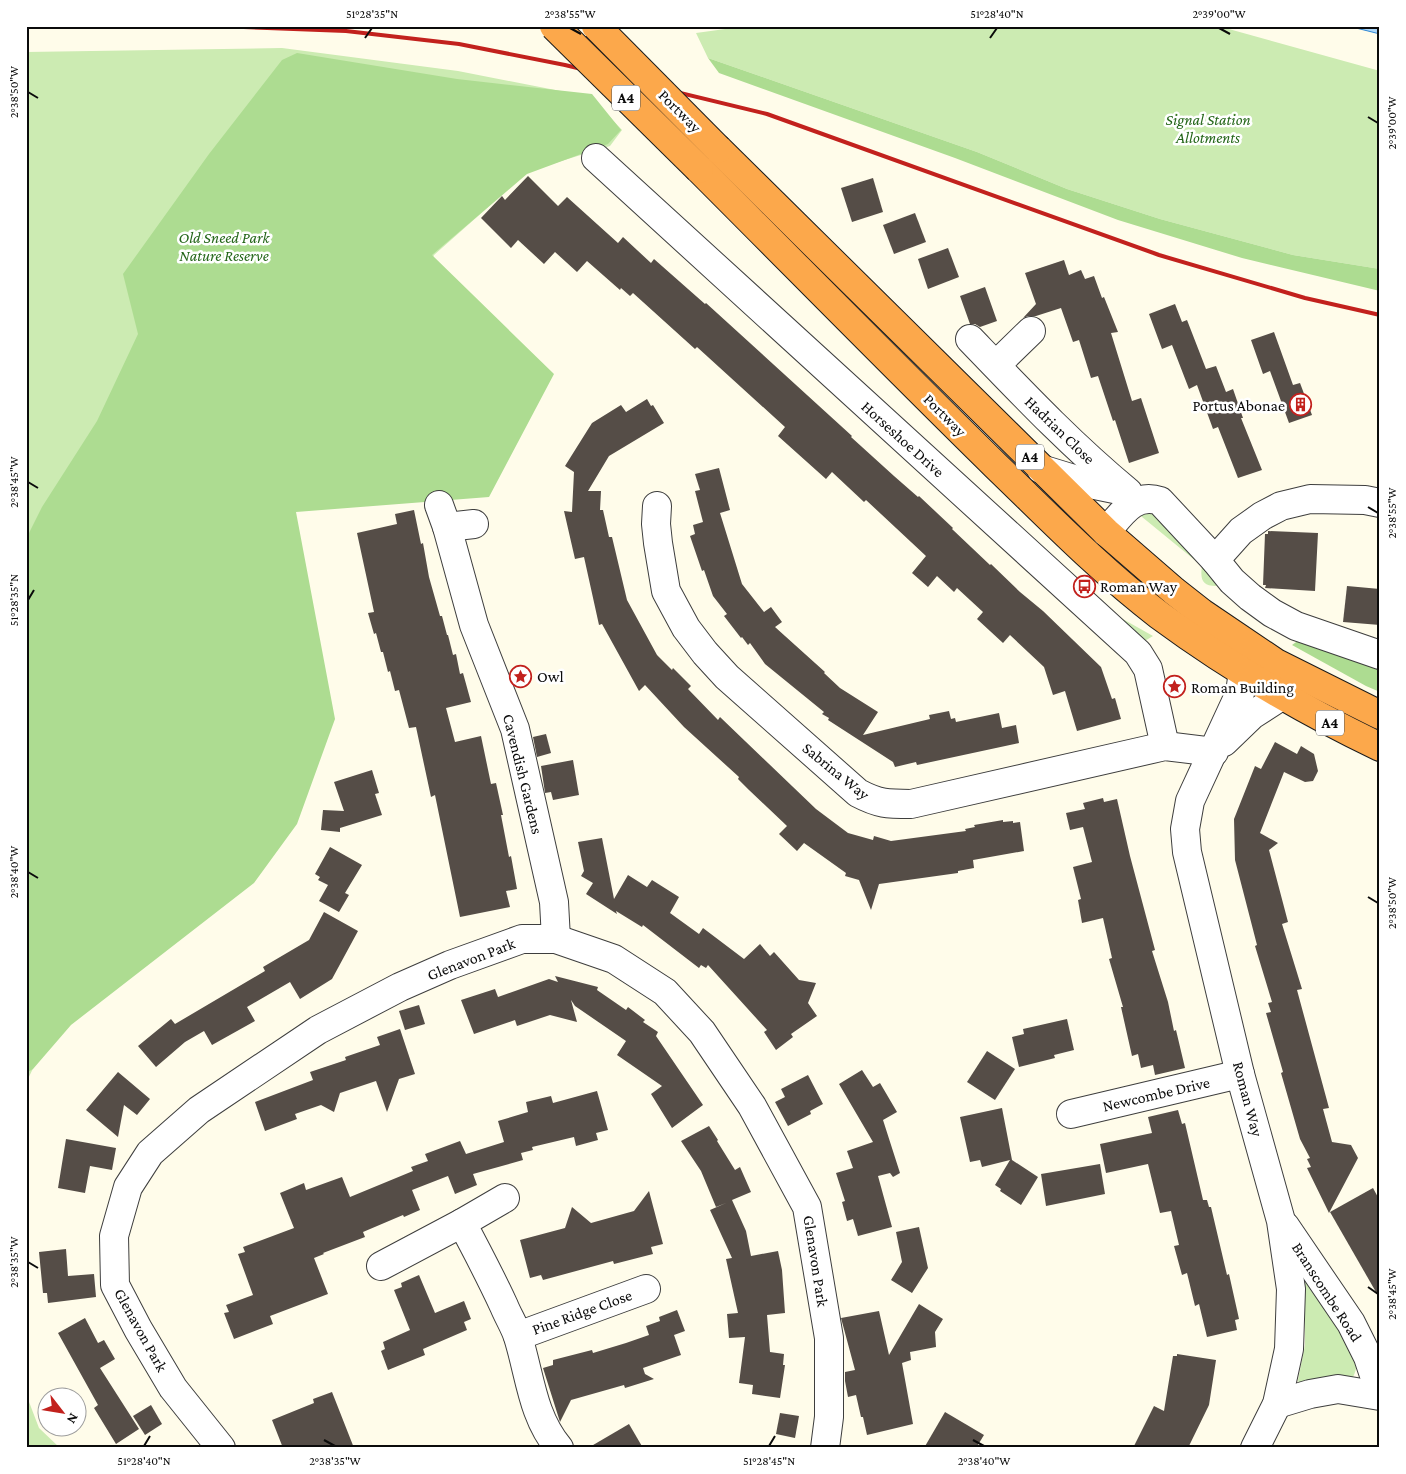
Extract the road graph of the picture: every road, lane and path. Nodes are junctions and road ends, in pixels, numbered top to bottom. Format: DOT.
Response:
graph roads {
  1 [pos="554,26"];
  2 [pos="596,26"];
  3 [pos="596,158"];
  4 [pos="1031,331"];
  5 [pos="970,339"];
  6 [pos="996,366"];
  7 [pos="1041,469"];
  8 [pos="1139,495"];
  9 [pos="1380,503"];
  10 [pos="657,506"];
  11 [pos="474,524"];
  12 [pos="1106,532"];
  13 [pos="1215,560"];
  14 [pos="1380,655"];
  15 [pos="1243,672"];
  16 [pos="1283,695"];
  17 [pos="1380,715"];
  18 [pos="1164,746"];
  19 [pos="1380,747"];
  20 [pos="1214,752"];
  21 [pos="556,939"];
  22 [pos="1240,1074"];
  23 [pos="1071,1114"];
  24 [pos="505,1198"];
  25 [pos="1281,1221"];
  26 [pos="462,1224"];
  27 [pos="381,1266"];
  28 [pos="646,1289"];
  29 [pos="518,1336"];
  30 [pos="1380,1394"];
  31 [pos="1277,1404"];
  32 [pos="221,1448"];
  33 [pos="559,1448"];
  34 [pos="825,1448"];
  35 [pos="1255,1448"];
  1 -- 15 [label="highway, Portway / A4, bridge"];
  2 -- 7 [label="highway, Portway / A4, bridge"];
  3 -- 18 [label="street, Horseshoe Drive"];
  4 -- 6 [label="street"];
  5 -- 6 [label="street, Hadrian Close"];
  6 -- 8 [label="street, Hadrian Close"];
  7 -- 8 [label="street, Hadrian Close"];
  7 -- 12 [label="highway, Portway / A4"];
  8 -- 12 [label="street"];
  8 -- 13 [label="street, Hadrian Close"];
  9 -- 13 [label="street"];
  10 -- 18 [label="street, Sabrina Way"];
  11 -- 21 [label="street, Cavendish Gardens"];
  12 -- 17 [label="highway, Portway / A4"];
  13 -- 14 [label="street, Hadrian Close"];
  15 -- 16 [label="highway, Portway / A4"];
  15 -- 20 [label="street, Roman Way"];
  16 -- 19 [label="highway, Portway / A4"];
  16 -- 20 [label="street, Roman Way"];
  18 -- 20 [label="street, Sabrina Way"];
  20 -- 22 [label="street, Roman Way"];
  21 -- 32 [label="street, Glenavon Park"];
  21 -- 34 [label="street, Glenavon Park"];
  22 -- 23 [label="street, Newcombe Drive"];
  22 -- 25 [label="street, Roman Way"];
  24 -- 26 [label="street"];
  25 -- 30 [label="street, Branscombe Road"];
  25 -- 31 [label="street, Roman Way"];
  26 -- 27 [label="street"];
  26 -- 29 [label="street"];
  28 -- 29 [label="street, Pine Ridge Close"];
  29 -- 33 [label="street"];
  30 -- 31 [label="street, Branscombe Road"];
  31 -- 35 [label="street, Roman Way"];
}
